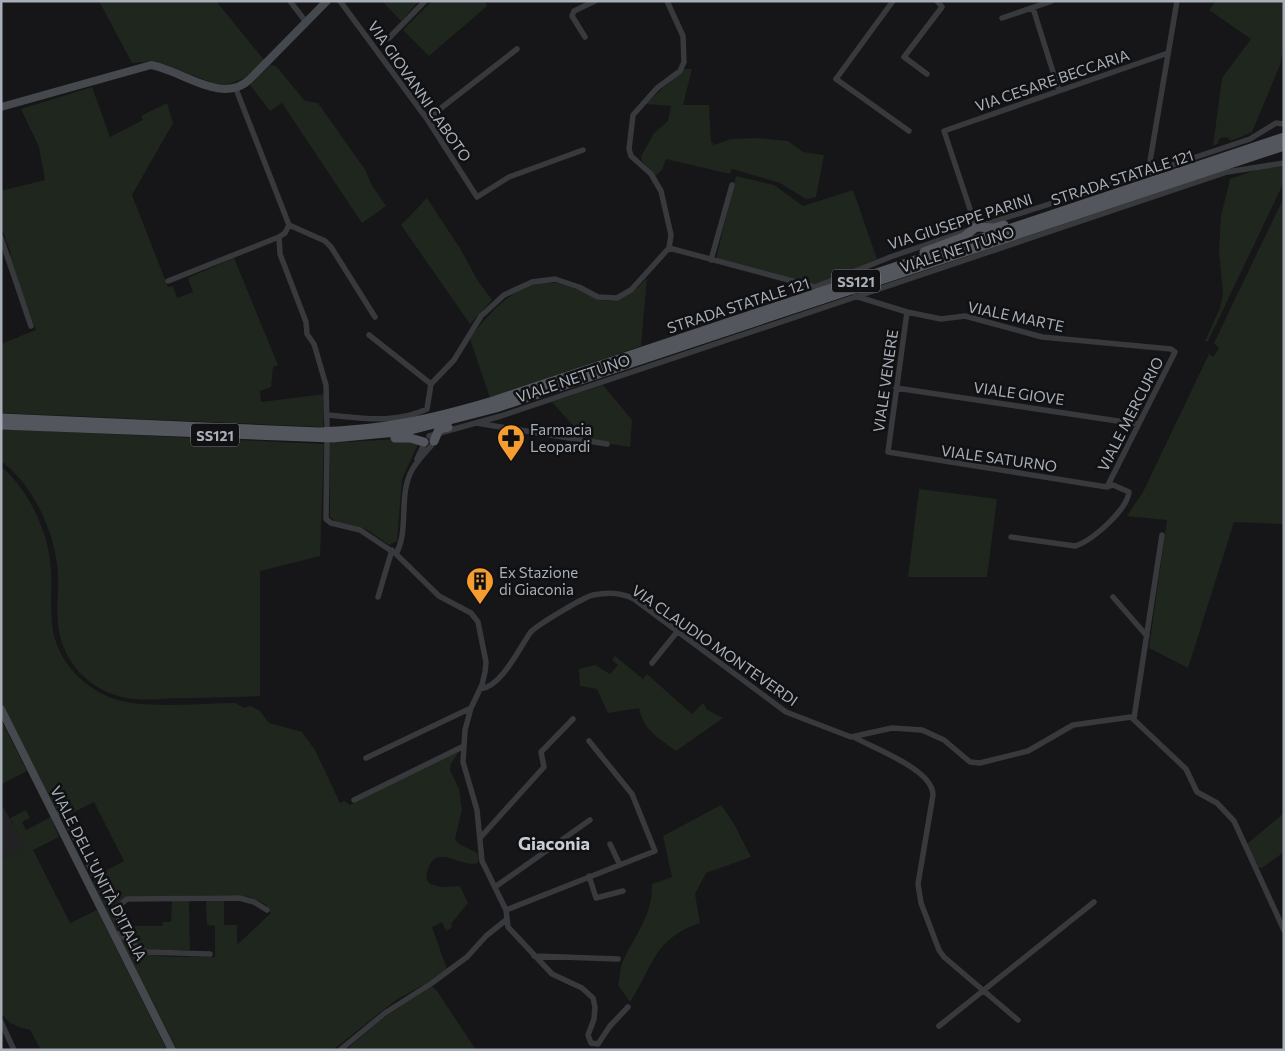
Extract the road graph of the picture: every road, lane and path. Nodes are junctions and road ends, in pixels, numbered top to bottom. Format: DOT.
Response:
graph roads {
  1 [pos="290,1"];
  2 [pos="327,1"];
  3 [pos="340,1"];
  4 [pos="425,1"];
  5 [pos="595,1"];
  6 [pos="667,1"];
  7 [pos="893,1"];
  8 [pos="937,1"];
  9 [pos="1052,1"];
  10 [pos="1177,1"];
  11 [pos="1033,8"];
  12 [pos="1002,18"];
  13 [pos="306,22"];
  14 [pos="585,36"];
  15 [pos="389,38"];
  16 [pos="517,49"];
  17 [pos="1168,54"];
  18 [pos="927,74"];
  19 [pos="236,89"];
  20 [pos="1059,91"];
  21 [pos="1,107"];
  22 [pos="428,119"];
  23 [pos="1284,124"];
  24 [pos="909,131"];
  25 [pos="1284,137"];
  26 [pos="1284,146"];
  27 [pos="583,150"];
  28 [pos="1284,163"];
  29 [pos="1148,173"];
  30 [pos="732,185"];
  31 [pos="1046,217"];
  32 [pos="289,225"];
  33 [pos="976,227"];
  34 [pos="279,237"];
  35 [pos="1,238"];
  36 [pos="669,248"];
  37 [pos="712,260"];
  38 [pos="884,271"];
  39 [pos="168,280"];
  40 [pos="855,296"];
  41 [pos="906,312"];
  42 [pos="375,317"];
  43 [pos="31,326"];
  44 [pos="369,335"];
  45 [pos="1175,352"];
  46 [pos="431,384"];
  47 [pos="896,388"];
  48 [pos="328,415"];
  49 [pos="1,418"];
  50 [pos="476,423"];
  51 [pos="1138,424"];
  52 [pos="1,425"];
  53 [pos="328,428"];
  54 [pos="431,437"];
  55 [pos="353,438"];
  56 [pos="327,443"];
  57 [pos="607,444"];
  58 [pos="888,452"];
  59 [pos="1107,487"];
  60 [pos="1162,535"];
  61 [pos="1011,537"];
  62 [pos="394,552"];
  63 [pos="378,597"];
  64 [pos="1113,597"];
  65 [pos="677,632"];
  66 [pos="1148,636"];
  67 [pos="652,663"];
  68 [pos="480,689"];
  69 [pos="471,708"];
  70 [pos="1,709"];
  71 [pos="1134,718"];
  72 [pos="573,719"];
  73 [pos="854,737"];
  74 [pos="590,741"];
  75 [pos="464,746"];
  76 [pos="366,758"];
  77 [pos="354,800"];
  78 [pos="54,815"];
  79 [pos="590,820"];
  80 [pos="480,838"];
  81 [pos="610,844"];
  82 [pos="620,864"];
  83 [pos="94,875"];
  84 [pos="589,876"];
  85 [pos="495,887"];
  86 [pos="623,891"];
  87 [pos="1094,902"];
  88 [pos="267,910"];
  89 [pos="506,910"];
  90 [pos="506,920"];
  91 [pos="1284,930"];
  92 [pos="117,937"];
  93 [pos="210,954"];
  94 [pos="534,956"];
  95 [pos="618,959"];
  96 [pos="982,990"];
  97 [pos="628,1007"];
  98 [pos="1018,1020"];
  99 [pos="1,1022"];
  100 [pos="939,1026"];
  101 [pos="4,1037"];
  102 [pos="14,1050"];
  103 [pos="172,1050"];
  104 [pos="340,1050"];
  1 -- 13 [label="street"];
  2 -- 13 [label="street"];
  3 -- 22 [label="street, VIA GIOVANNI CABOTO"];
  4 -- 15 [label="street"];
  5 -- 14 [label="street"];
  6 -- 36 [label="street"];
  7 -- 24 [label="street"];
  8 -- 18 [label="street"];
  9 -- 11 [label="street"];
  10 -- 17 [label="street"];
  11 -- 12 [label="street"];
  11 -- 20 [label="street"];
  13 -- 19 [label="street"];
  16 -- 22 [label="street"];
  17 -- 20 [label="street, VIA CESARE BECCARIA"];
  17 -- 29 [label="street"];
  19 -- 21 [label="street"];
  19 -- 32 [label="street"];
  20 -- 33 [label="street, VIA CESARE BECCARIA"];
  22 -- 27 [label="street, VIA GIOVANNI CABOTO"];
  23 -- 29 [label="street, VIA GIUSEPPE PARINI"];
  25 -- 31 [label="main road, STRADA STATALE 121 / SS121"];
  26 -- 54 [label="main road, STRADA STATALE 121 / SS121"];
  28 -- 40 [label="street, VIALE NETTUNO"];
  29 -- 33 [label="street, VIA GIUSEPPE PARINI"];
  30 -- 37 [label="street"];
  31 -- 33 [label="main road"];
  31 -- 38 [label="main road, STRADA STATALE 121 / SS121"];
  32 -- 34 [label="street"];
  32 -- 42 [label="street"];
  33 -- 37 [label="street, VIA GIUSEPPE PARINI"];
  33 -- 38 [label="main road"];
  34 -- 39 [label="street"];
  34 -- 48 [label="street"];
  35 -- 43 [label="street"];
  36 -- 37 [label="street, VIA GIUSEPPE PARINI"];
  36 -- 46 [label="street"];
  38 -- 54 [label="main road, STRADA STATALE 121 / SS121"];
  40 -- 41 [label="street, VIALE MARTE"];
  40 -- 50 [label="street, VIALE NETTUNO"];
  41 -- 45 [label="street, VIALE MARTE"];
  41 -- 47 [label="street, VIALE VENERE"];
  44 -- 46 [label="street"];
  45 -- 51 [label="street, VIALE MERCURIO"];
  46 -- 48 [label="street"];
  47 -- 51 [label="street, VIALE GIOVE"];
  47 -- 58 [label="street, VIALE VENERE"];
  48 -- 53 [label="street"];
  49 -- 54 [label="main road, SS121"];
  50 -- 54 [label="street, VIALE NETTUNO"];
  50 -- 57 [label="street"];
  51 -- 59 [label="street, VIALE MERCURIO"];
  52 -- 55 [label="main road, SS121"];
  54 -- 55 [label="main road, SS121"];
  54 -- 55 [label="main road"];
  54 -- 62 [label="street"];
  56 -- 62 [label="street"];
  58 -- 59 [label="street, VIALE SATURNO"];
  59 -- 61 [label="street, VIALE SATURNO"];
  60 -- 66 [label="street"];
  62 -- 63 [label="street"];
  62 -- 68 [label="street"];
  64 -- 66 [label="street"];
  65 -- 67 [label="street"];
  65 -- 68 [label="street, VIA CLAUDIO MONTEVERDI"];
  65 -- 73 [label="street, VIA CLAUDIO MONTEVERDI"];
  66 -- 71 [label="street"];
  68 -- 69 [label="street"];
  69 -- 75 [label="street"];
  69 -- 76 [label="street"];
  70 -- 78 [label="street, VIALE DELL'UNITÀ D'ITALIA"];
  71 -- 73 [label="street"];
  71 -- 91 [label="street"];
  72 -- 80 [label="street"];
  73 -- 96 [label="street, VIA CLAUDIO MONTEVERDI"];
  74 -- 82 [label="street"];
  75 -- 77 [label="street"];
  75 -- 80 [label="street"];
  78 -- 83 [label="street"];
  78 -- 92 [label="street, VIALE DELL'UNITÀ D'ITALIA"];
  79 -- 85 [label="street"];
  80 -- 85 [label="street"];
  81 -- 82 [label="street"];
  82 -- 84 [label="street"];
  84 -- 86 [label="street"];
  84 -- 89 [label="street"];
  85 -- 89 [label="street"];
  87 -- 96 [label="street"];
  88 -- 92 [label="street"];
  89 -- 90 [label="street"];
  90 -- 94 [label="street"];
  90 -- 104 [label="street"];
  92 -- 93 [label="street"];
  92 -- 103 [label="street, VIALE DELL'UNITÀ D'ITALIA"];
  94 -- 95 [label="street"];
  94 -- 97 [label="street"];
  96 -- 98 [label="street, VIA CLAUDIO MONTEVERDI"];
  96 -- 100 [label="street"];
  99 -- 101 [label="street"];
  101 -- 102 [label="street"];
}
